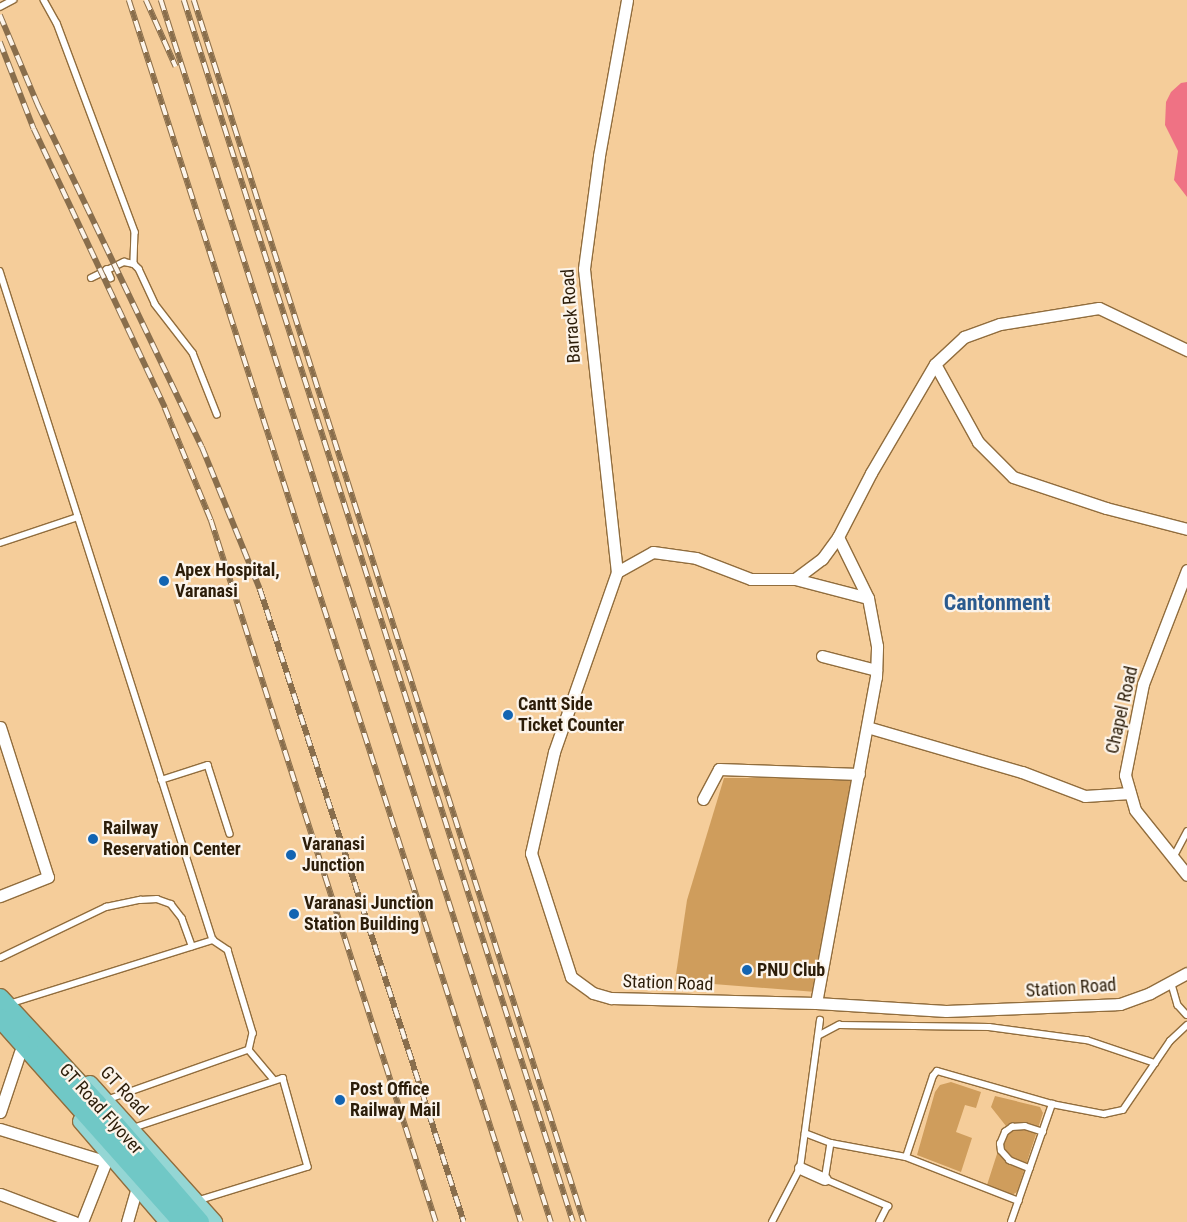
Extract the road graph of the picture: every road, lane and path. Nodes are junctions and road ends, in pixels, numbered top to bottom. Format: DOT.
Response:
graph roads {
  1 [pos="13,0"];
  2 [pos="44,0"];
  3 [pos="627,0"];
  4 [pos="0,7"];
  5 [pos="134,264"];
  6 [pos="107,269"];
  7 [pos="0,271"];
  8 [pos="91,278"];
  9 [pos="111,278"];
  10 [pos="1187,350"];
  11 [pos="935,364"];
  12 [pos="216,414"];
  13 [pos="78,517"];
  14 [pos="1187,529"];
  15 [pos="838,537"];
  16 [pos="0,543"];
  17 [pos="1187,570"];
  18 [pos="617,572"];
  19 [pos="795,579"];
  20 [pos="868,598"];
  21 [pos="822,656"];
  22 [pos="876,670"];
  23 [pos="0,727"];
  24 [pos="867,727"];
  25 [pos="859,774"];
  26 [pos="161,780"];
  27 [pos="1130,793"];
  28 [pos="703,799"];
  29 [pos="1187,832"];
  30 [pos="230,834"];
  31 [pos="1173,858"];
  32 [pos="1187,875"];
  33 [pos="0,896"];
  34 [pos="213,940"];
  35 [pos="192,946"];
  36 [pos="0,958"];
  37 [pos="1187,973"];
  38 [pos="1171,981"];
  39 [pos="0,991"];
  40 [pos="6,1000"];
  41 [pos="816,1003"];
  42 [pos="1187,1015"];
  43 [pos="0,1018"];
  44 [pos="820,1020"];
  45 [pos="1187,1025"];
  46 [pos="0,1031"];
  47 [pos="818,1036"];
  48 [pos="249,1050"];
  49 [pos="20,1052"];
  50 [pos="1155,1063"];
  51 [pos="274,1080"];
  52 [pos="106,1100"];
  53 [pos="1052,1104"];
  54 [pos="0,1112"];
  55 [pos="131,1128"];
  56 [pos="0,1129"];
  57 [pos="1043,1132"];
  58 [pos="805,1134"];
  59 [pos="831,1143"];
  60 [pos="906,1157"];
  61 [pos="106,1158"];
  62 [pos="800,1168"];
  63 [pos="1030,1169"];
  64 [pos="825,1179"];
  65 [pos="137,1186"];
  66 [pos="0,1194"];
  67 [pos="1019,1201"];
  68 [pos="196,1202"];
  69 [pos="74,1222"];
  70 [pos="82,1222"];
  71 [pos="127,1222"];
  72 [pos="168,1222"];
  73 [pos="182,1222"];
  74 [pos="200,1222"];
  75 [pos="214,1222"];
  76 [pos="773,1222"];
  77 [pos="880,1222"];
  78 [pos="1011,1222"];
  1 -- 4 [label="lane"];
  2 -- 5 [label="lane"];
  3 -- 18 [label="street, Barrack Road"];
  5 -- 6 [label="lane"];
  5 -- 12 [label="lane"];
  6 -- 8 [label="lane"];
  6 -- 9 [label="lane"];
  7 -- 13 [label="lane"];
  10 -- 11 [label="street"];
  11 -- 14 [label="street"];
  11 -- 15 [label="street"];
  13 -- 16 [label="lane"];
  13 -- 26 [label="lane"];
  15 -- 19 [label="street"];
  15 -- 20 [label="street"];
  17 -- 27 [label="street, Chapel Road"];
  18 -- 19 [label="street"];
  18 -- 41 [label="street, Station Road"];
  19 -- 20 [label="street"];
  20 -- 22 [label="street"];
  21 -- 22 [label="street"];
  22 -- 24 [label="street"];
  23 -- 33 [label="street"];
  24 -- 25 [label="street"];
  24 -- 27 [label="street"];
  25 -- 28 [label="street"];
  25 -- 41 [label="street"];
  26 -- 30 [label="lane"];
  26 -- 34 [label="lane"];
  27 -- 31 [label="street, Chapel Road"];
  29 -- 31 [label="lane"];
  31 -- 32 [label="street, Chapel Road"];
  34 -- 35 [label="lane"];
  34 -- 48 [label="lane"];
  35 -- 36 [label="lane"];
  35 -- 40 [label="lane"];
  37 -- 38 [label="street, Station Road"];
  38 -- 41 [label="street, Station Road"];
  38 -- 42 [label="lane"];
  39 -- 40 [label="main road, GT Road"];
  40 -- 52 [label="main road, GT Road"];
  40 -- 74 [label="highway, GT Road Flyover"];
  43 -- 73 [label="highway, GT Road Flyover"];
  44 -- 47 [label="lane"];
  45 -- 50 [label="lane"];
  46 -- 49 [label="main road"];
  47 -- 50 [label="lane"];
  47 -- 58 [label="lane"];
  48 -- 51 [label="lane"];
  48 -- 52 [label="lane"];
  49 -- 54 [label="street"];
  49 -- 61 [label="main road"];
  50 -- 53 [label="lane"];
  51 -- 55 [label="lane"];
  51 -- 68 [label="lane"];
  52 -- 55 [label="main road, GT Road"];
  53 -- 57 [label="lane"];
  53 -- 60 [label="lane"];
  55 -- 68 [label="main road, GT Road"];
  56 -- 61 [label="street"];
  57 -- 63 [label="lane"];
  57 -- 63 [label="lane"];
  58 -- 59 [label="lane"];
  58 -- 62 [label="lane"];
  59 -- 60 [label="lane"];
  59 -- 64 [label="lane"];
  60 -- 67 [label="lane"];
  61 -- 65 [label="main road"];
  61 -- 70 [label="street"];
  62 -- 64 [label="street"];
  62 -- 76 [label="lane"];
  63 -- 67 [label="lane"];
  64 -- 77 [label="lane"];
  65 -- 71 [label="street"];
  65 -- 72 [label="main road"];
  66 -- 69 [label="street"];
  67 -- 78 [label="lane"];
  68 -- 75 [label="main road, GT Road"];
}
